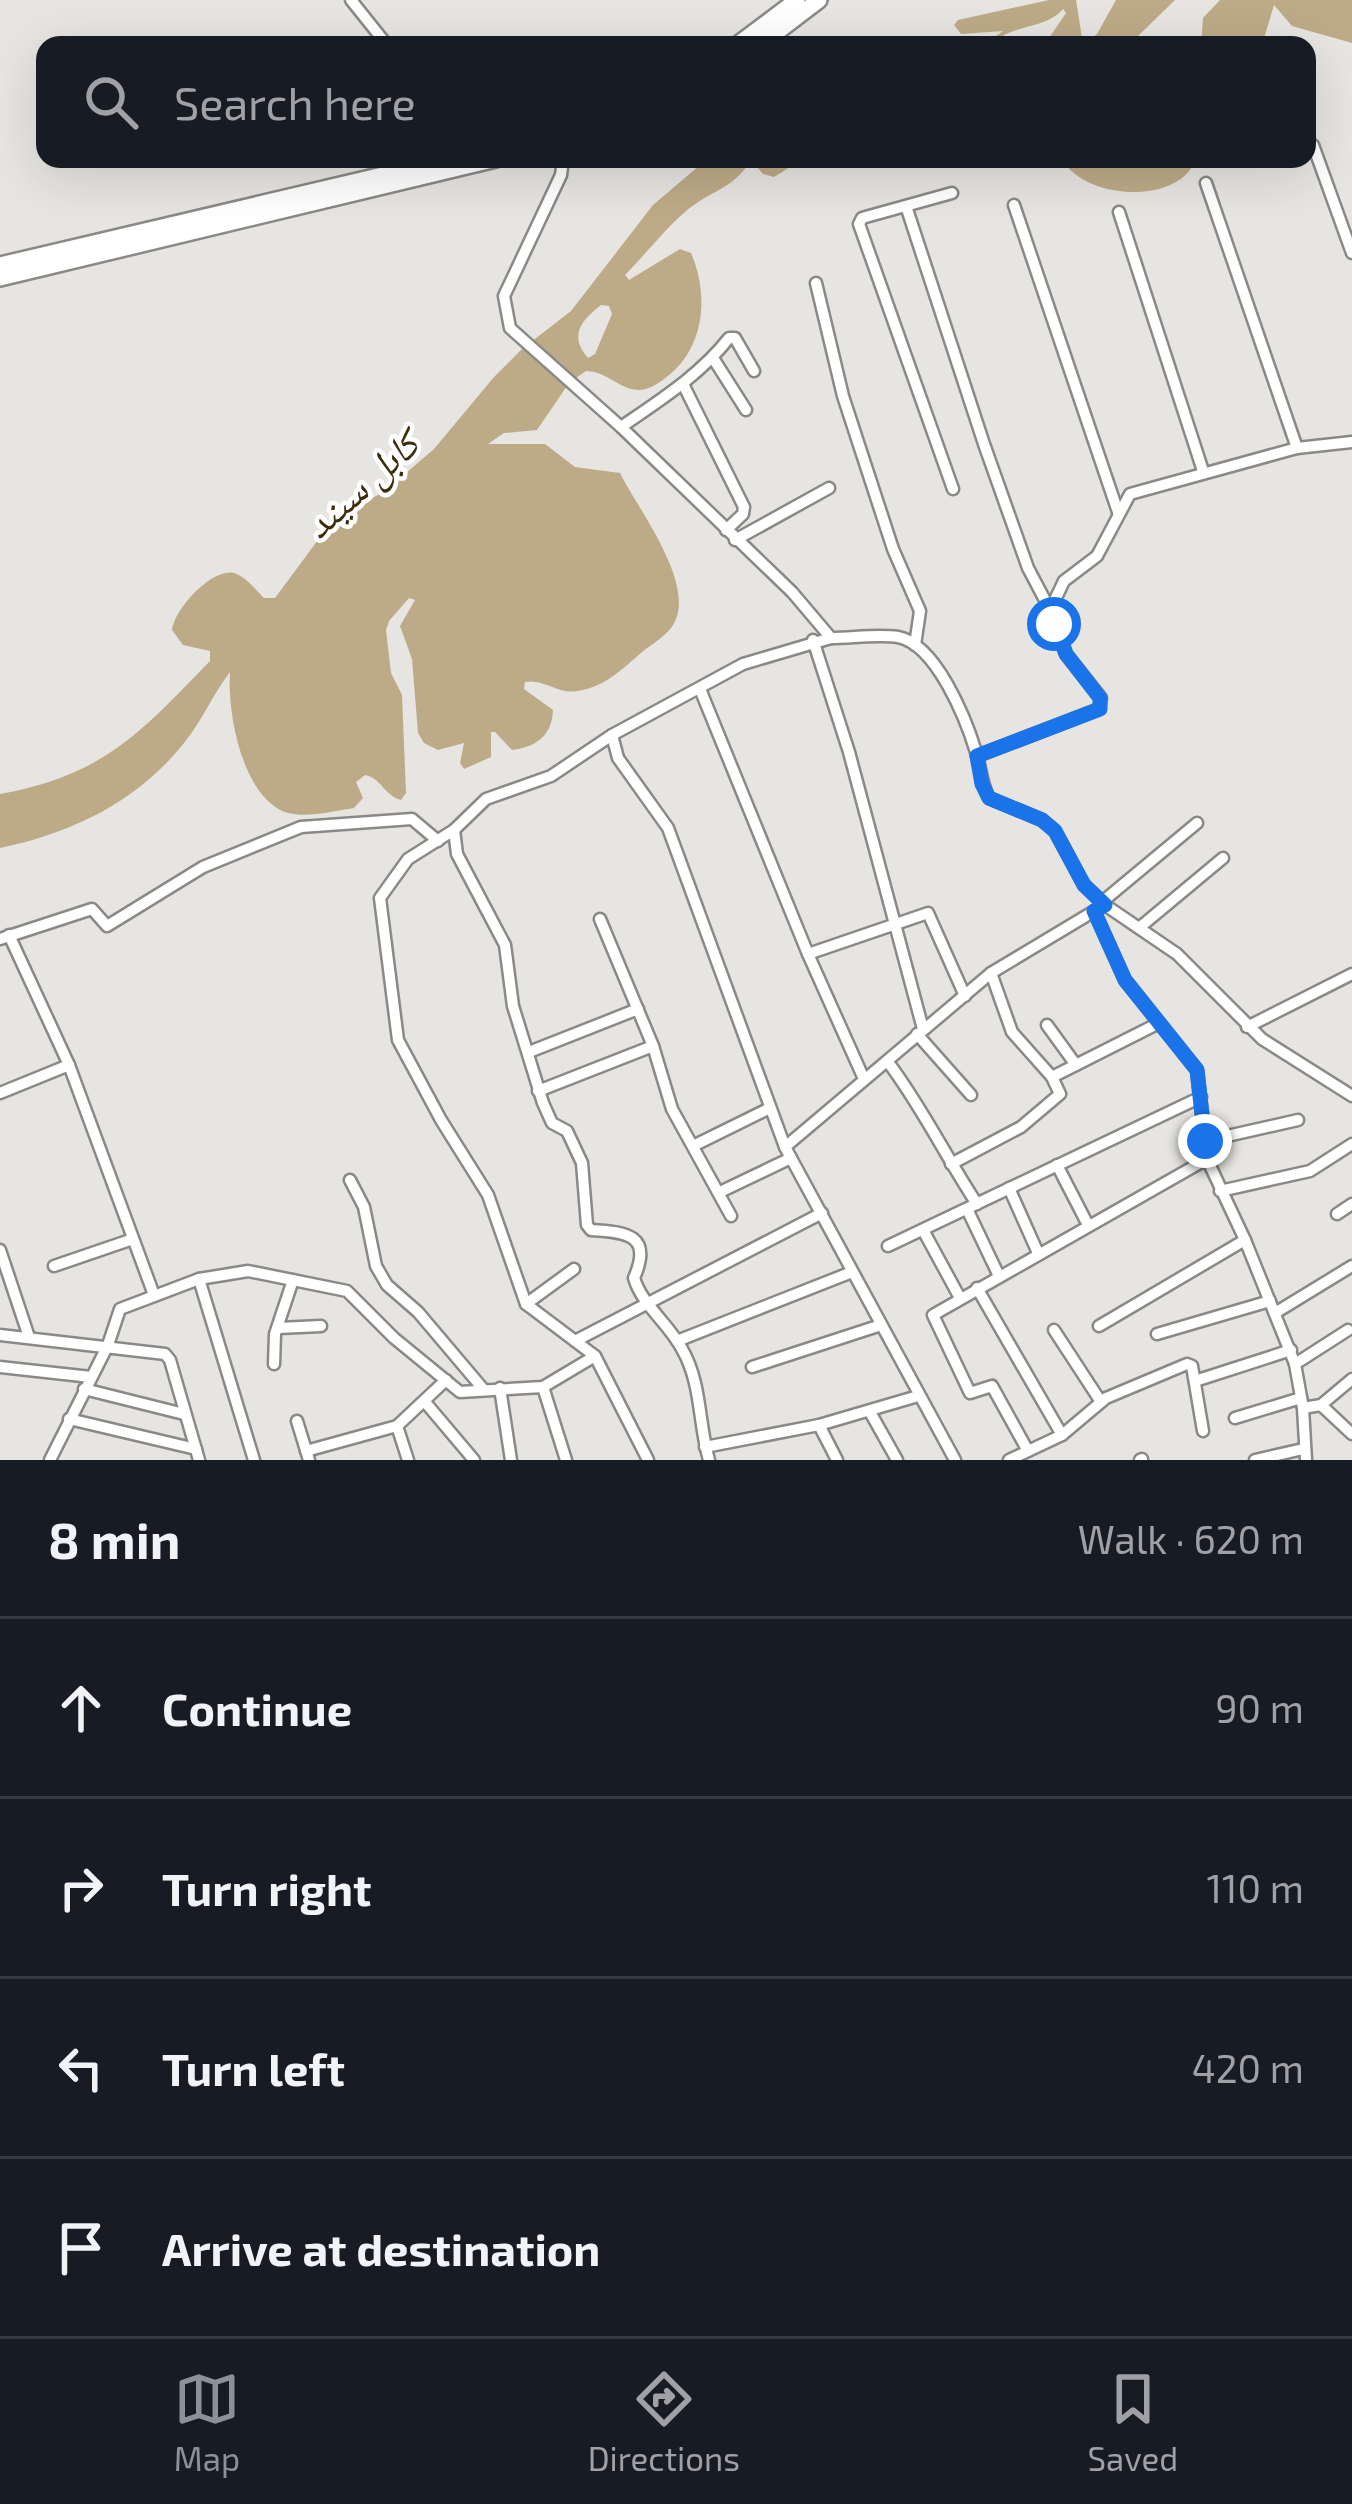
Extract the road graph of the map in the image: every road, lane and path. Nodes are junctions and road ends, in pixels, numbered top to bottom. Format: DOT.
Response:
graph roads {
  1 [pos="351,0"];
  2 [pos="797,0"];
  3 [pos="819,0"];
  4 [pos="380,36"];
  5 [pos="749,36"];
  6 [pos="772,36"];
  7 [pos="1316,153"];
  8 [pos="432,168"];
  9 [pos="562,168"];
  10 [pos="414,174"];
  11 [pos="1206,183"];
  12 [pos="952,193"];
  13 [pos="1014,205"];
  14 [pos="906,206"];
  15 [pos="1119,212"];
  16 [pos="1352,254"];
  17 [pos="0,265"];
  18 [pos="0,278"];
  19 [pos="816,283"];
  20 [pos="713,358"];
  21 [pos="754,370"];
  22 [pos="683,384"];
  23 [pos="746,410"];
  24 [pos="621,427"];
  25 [pos="1352,442"];
  26 [pos="1297,448"];
  27 [pos="1203,471"];
  28 [pos="829,488"];
  29 [pos="953,489"];
  30 [pos="1118,512"];
  31 [pos="731,535"];
  32 [pos="1051,605"];
  33 [pos="831,638"];
  34 [pos="813,640"];
  35 [pos="915,645"];
  36 [pos="700,689"];
  37 [pos="612,735"];
  38 [pos="977,756"];
  39 [pos="1197,824"];
  40 [pos="454,830"];
  41 [pos="438,841"];
  42 [pos="1223,858"];
  43 [pos="1100,906"];
  44 [pos="600,919"];
  45 [pos="894,923"];
  46 [pos="1139,928"];
  47 [pos="4,937"];
  48 [pos="808,954"];
  49 [pos="991,973"];
  50 [pos="1352,974"];
  51 [pos="965,996"];
  52 [pos="638,1009"];
  53 [pos="1159,1023"];
  54 [pos="1047,1025"];
  55 [pos="1247,1027"];
  56 [pos="920,1031"];
  57 [pos="653,1046"];
  58 [pos="529,1052"];
  59 [pos="887,1063"];
  60 [pos="69,1065"];
  61 [pos="1076,1065"];
  62 [pos="1052,1077"];
  63 [pos="864,1079"];
  64 [pos="538,1091"];
  65 [pos="0,1094"];
  66 [pos="971,1095"];
  67 [pos="1352,1096"];
  68 [pos="1201,1097"];
  69 [pos="770,1108"];
  70 [pos="1298,1120"];
  71 [pos="1205,1141"];
  72 [pos="695,1144"];
  73 [pos="1352,1144"];
  74 [pos="788,1152"];
  75 [pos="1207,1159"];
  76 [pos="951,1164"];
  77 [pos="1057,1165"];
  78 [pos="350,1180"];
  79 [pos="1009,1188"];
  80 [pos="1220,1191"];
  81 [pos="720,1192"];
  82 [pos="1352,1204"];
  83 [pos="972,1206"];
  84 [pos="822,1213"];
  85 [pos="1337,1214"];
  86 [pos="731,1216"];
  87 [pos="1088,1226"];
  88 [pos="923,1230"];
  89 [pos="133,1239"];
  90 [pos="1246,1240"];
  91 [pos="888,1246"];
  92 [pos="0,1250"];
  93 [pos="1038,1253"];
  94 [pos="54,1266"];
  95 [pos="1352,1266"];
  96 [pos="574,1269"];
  97 [pos="852,1271"];
  98 [pos="999,1276"];
  99 [pos="199,1279"];
  100 [pos="293,1280"];
  101 [pos="977,1288"];
  102 [pos="154,1295"];
  103 [pos="960,1298"];
  104 [pos="649,1302"];
  105 [pos="526,1304"];
  106 [pos="1273,1307"];
  107 [pos="881,1325"];
  108 [pos="322,1326"];
  109 [pos="1099,1326"];
  110 [pos="278,1328"];
  111 [pos="1054,1330"];
  112 [pos="1348,1330"];
  113 [pos="0,1334"];
  114 [pos="1157,1334"];
  115 [pos="29,1337"];
  116 [pos="575,1341"];
  117 [pos="677,1341"];
  118 [pos="109,1345"];
  119 [pos="1291,1350"];
  120 [pos="595,1356"];
  121 [pos="274,1364"];
  122 [pos="1295,1364"];
  123 [pos="0,1367"];
  124 [pos="752,1367"];
  125 [pos="91,1377"];
  126 [pos="1352,1379"];
  127 [pos="446,1380"];
  128 [pos="1195,1381"];
  129 [pos="543,1387"];
  130 [pos="500,1388"];
  131 [pos="84,1389"];
  132 [pos="484,1390"];
  133 [pos="918,1396"];
  134 [pos="425,1402"];
  135 [pos="1100,1402"];
  136 [pos="1302,1403"];
  137 [pos="1321,1405"];
  138 [pos="870,1412"];
  139 [pos="184,1414"];
  140 [pos="1235,1418"];
  141 [pos="69,1420"];
  142 [pos="297,1421"];
  143 [pos="818,1425"];
  144 [pos="397,1426"];
  145 [pos="1203,1431"];
  146 [pos="1352,1434"];
  147 [pos="1062,1435"];
  148 [pos="1028,1451"];
  149 [pos="707,1454"];
  150 [pos="198,1455"];
  151 [pos="1304,1455"];
  152 [pos="308,1456"];
  153 [pos="50,1460"];
  154 [pos="254,1460"];
  155 [pos="408,1460"];
  156 [pos="474,1460"];
  157 [pos="512,1460"];
  158 [pos="566,1460"];
  159 [pos="648,1460"];
  160 [pos="837,1460"];
  161 [pos="896,1460"];
  162 [pos="955,1460"];
  163 [pos="1009,1460"];
  164 [pos="1255,1460"];
  1 -- 4 [label="street"];
  2 -- 5 [label="highway"];
  3 -- 6 [label="highway"];
  7 -- 16 [label="street"];
  8 -- 10 [label="highway"];
  9 -- 24 [label="street"];
  10 -- 17 [label="highway"];
  10 -- 18 [label="highway"];
  11 -- 26 [label="street"];
  12 -- 14 [label="street"];
  13 -- 30 [label="street"];
  14 -- 29 [label="street"];
  14 -- 32 [label="street"];
  15 -- 27 [label="street"];
  19 -- 35 [label="street"];
  20 -- 21 [label="street"];
  20 -- 22 [label="street"];
  20 -- 23 [label="street"];
  22 -- 24 [label="street"];
  22 -- 31 [label="street"];
  24 -- 31 [label="street"];
  25 -- 26 [label="street"];
  26 -- 27 [label="street"];
  27 -- 30 [label="street"];
  28 -- 31 [label="street"];
  30 -- 32 [label="street"];
  31 -- 33 [label="street"];
  32 -- 38 [label="street"];
  33 -- 34 [label="street"];
  33 -- 35 [label="street"];
  34 -- 36 [label="street"];
  34 -- 45 [label="street"];
  35 -- 38 [label="street"];
  36 -- 37 [label="street"];
  36 -- 48 [label="street"];
  37 -- 40 [label="street"];
  37 -- 69 [label="street"];
  38 -- 43 [label="street"];
  39 -- 43 [label="street"];
  40 -- 41 [label="street"];
  40 -- 58 [label="street"];
  41 -- 47 [label="street"];
  41 -- 105 [label="street"];
  42 -- 46 [label="street"];
  43 -- 46 [label="street"];
  43 -- 49 [label="street"];
  43 -- 53 [label="street"];
  44 -- 52 [label="street"];
  45 -- 48 [label="street"];
  45 -- 51 [label="street"];
  45 -- 56 [label="street"];
  46 -- 55 [label="street"];
  47 -- 60 [label="street"];
  48 -- 63 [label="street"];
  49 -- 51 [label="street"];
  49 -- 62 [label="street"];
  50 -- 55 [label="street"];
  51 -- 56 [label="street"];
  52 -- 57 [label="street"];
  52 -- 58 [label="street"];
  53 -- 61 [label="street"];
  53 -- 68 [label="street"];
  54 -- 61 [label="street"];
  55 -- 67 [label="street"];
  56 -- 59 [label="street"];
  56 -- 66 [label="street"];
  57 -- 64 [label="street"];
  57 -- 72 [label="street"];
  58 -- 64 [label="street"];
  59 -- 63 [label="street"];
  59 -- 76 [label="street"];
  60 -- 65 [label="street"];
  60 -- 89 [label="street"];
  61 -- 62 [label="street"];
  62 -- 76 [label="street"];
  63 -- 74 [label="street"];
  64 -- 104 [label="street"];
  68 -- 71 [label="street"];
  68 -- 77 [label="street"];
  69 -- 72 [label="street"];
  69 -- 74 [label="street"];
  70 -- 71 [label="street"];
  71 -- 75 [label="street"];
  72 -- 81 [label="street"];
  73 -- 80 [label="street"];
  74 -- 81 [label="street"];
  74 -- 84 [label="street"];
  75 -- 80 [label="street"];
  75 -- 87 [label="street"];
  76 -- 83 [label="street"];
  77 -- 79 [label="street"];
  77 -- 87 [label="street"];
  78 -- 132 [label="street"];
  79 -- 83 [label="street"];
  79 -- 93 [label="street"];
  80 -- 90 [label="street"];
  81 -- 86 [label="street"];
  82 -- 85 [label="street"];
  83 -- 88 [label="street"];
  83 -- 98 [label="street"];
  84 -- 97 [label="street"];
  84 -- 104 [label="street"];
  87 -- 93 [label="street"];
  88 -- 91 [label="street"];
  88 -- 103 [label="street"];
  89 -- 94 [label="street"];
  89 -- 102 [label="street"];
  90 -- 106 [label="street"];
  90 -- 109 [label="street"];
  92 -- 115 [label="street"];
  93 -- 98 [label="street"];
  95 -- 106 [label="street"];
  96 -- 105 [label="street"];
  97 -- 107 [label="street"];
  97 -- 117 [label="street"];
  98 -- 101 [label="street"];
  99 -- 100 [label="street"];
  99 -- 102 [label="street"];
  99 -- 154 [label="street"];
  100 -- 110 [label="street"];
  100 -- 127 [label="street"];
  101 -- 103 [label="street"];
  101 -- 147 [label="street"];
  102 -- 118 [label="street"];
  103 -- 148 [label="street"];
  104 -- 116 [label="street"];
  104 -- 117 [label="street"];
  105 -- 116 [label="street"];
  106 -- 114 [label="street"];
  106 -- 119 [label="street"];
  107 -- 124 [label="street"];
  107 -- 133 [label="street"];
  108 -- 110 [label="street"];
  110 -- 121 [label="street"];
  111 -- 135 [label="street"];
  112 -- 122 [label="street"];
  113 -- 115 [label="street"];
  115 -- 118 [label="street"];
  116 -- 120 [label="street"];
  117 -- 149 [label="street"];
  118 -- 125 [label="street"];
  118 -- 139 [label="street"];
  119 -- 122 [label="street"];
  119 -- 128 [label="street"];
  120 -- 129 [label="street"];
  120 -- 159 [label="street"];
  122 -- 136 [label="street"];
  123 -- 125 [label="street"];
  125 -- 131 [label="street"];
  126 -- 137 [label="street"];
  127 -- 132 [label="street"];
  127 -- 134 [label="street"];
  128 -- 135 [label="street"];
  128 -- 145 [label="street"];
  129 -- 130 [label="street"];
  129 -- 158 [label="street"];
  130 -- 132 [label="street"];
  130 -- 157 [label="street"];
  131 -- 139 [label="street"];
  131 -- 141 [label="street"];
  133 -- 138 [label="street"];
  133 -- 162 [label="street"];
  134 -- 144 [label="street"];
  134 -- 156 [label="street"];
  135 -- 147 [label="street"];
  136 -- 137 [label="street"];
  136 -- 140 [label="street"];
  136 -- 151 [label="street"];
  137 -- 146 [label="street"];
  138 -- 143 [label="street"];
  138 -- 161 [label="street"];
  139 -- 150 [label="street"];
  141 -- 150 [label="street"];
  141 -- 153 [label="street"];
  142 -- 152 [label="street"];
  143 -- 149 [label="street"];
  143 -- 160 [label="street"];
  144 -- 152 [label="street"];
  144 -- 155 [label="street"];
  147 -- 148 [label="street"];
  148 -- 163 [label="street"];
  151 -- 164 [label="street"];
}
